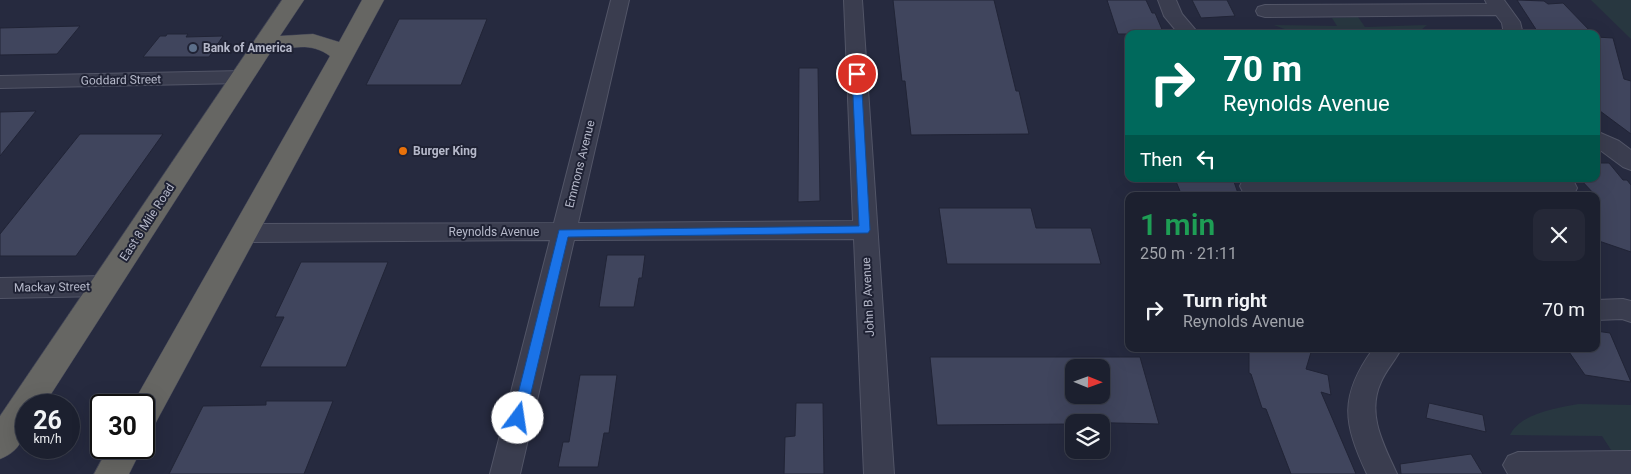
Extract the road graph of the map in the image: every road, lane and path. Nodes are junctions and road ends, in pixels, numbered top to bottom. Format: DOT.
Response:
graph roads {
  1 [pos="293,0"];
  2 [pos="372,0"];
  3 [pos="620,0"];
  4 [pos="853,0"];
  5 [pos="1167,0"];
  6 [pos="1498,4"];
  7 [pos="1265,11"];
  8 [pos="1186,30"];
  9 [pos="1513,30"];
  10 [pos="262,48"];
  11 [pos="342,54"];
  12 [pos="242,77"];
  13 [pos="0,82"];
  14 [pos="1600,140"];
  15 [pos="1631,162"];
  16 [pos="1252,187"];
  17 [pos="1566,188"];
  18 [pos="864,230"];
  19 [pos="244,233"];
  20 [pos="563,233"];
  21 [pos="105,286"];
  22 [pos="0,288"];
  23 [pos="1628,309"];
  24 [pos="1600,310"];
  25 [pos="1386,352"];
  26 [pos="155,394"];
  27 [pos="0,444"];
  28 [pos="119,459"];
  29 [pos="1631,464"];
  30 [pos="1518,465"];
  31 [pos="111,474"];
  32 [pos="505,474"];
  33 [pos="879,474"];
  34 [pos="1382,474"];
  1 -- 10 [label="highway, East 8 Mile Road"];
  2 -- 11 [label="highway"];
  3 -- 20 [label="street, Emmons Avenue"];
  4 -- 18 [label="street, John B Avenue"];
  5 -- 8 [label="street"];
  6 -- 7 [label="street"];
  6 -- 9 [label="street"];
  10 -- 11 [label="highway"];
  10 -- 12 [label="highway, East 8 Mile Road"];
  11 -- 19 [label="highway"];
  12 -- 13 [label="street, Goddard Street"];
  12 -- 21 [label="highway, East 8 Mile Road"];
  14 -- 15 [label="street"];
  16 -- 17 [label="street"];
  18 -- 20 [label="street, Reynolds Avenue"];
  18 -- 33 [label="street, John B Avenue"];
  19 -- 20 [label="street, Reynolds Avenue"];
  19 -- 26 [label="highway"];
  20 -- 32 [label="street, Emmons Avenue"];
  21 -- 22 [label="street, Mackay Street"];
  21 -- 27 [label="highway, East 8 Mile Road"];
  23 -- 24 [label="street"];
  25 -- 34 [label="street"];
  28 -- 31 [label="highway"];
  29 -- 30 [label="street"];
}
